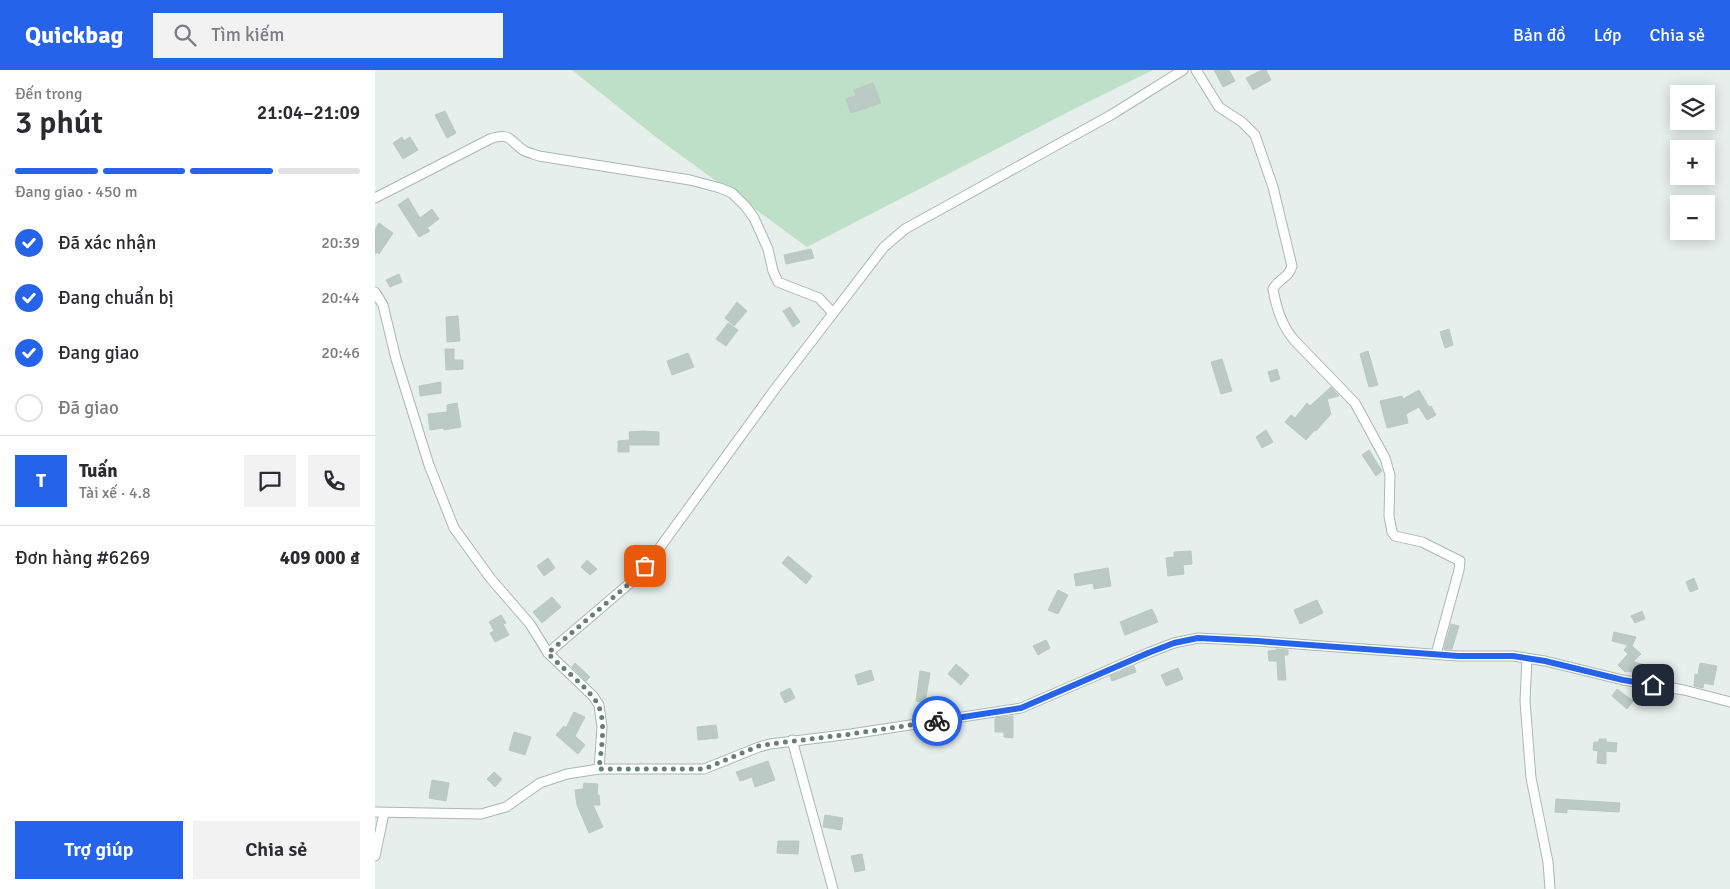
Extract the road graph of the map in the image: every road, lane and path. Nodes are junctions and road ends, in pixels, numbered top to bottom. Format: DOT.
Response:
graph roads {
  1 [pos="1183,70"];
  2 [pos="1196,70"];
  3 [pos="375,198"];
  4 [pos="375,292"];
  5 [pos="833,313"];
  6 [pos="548,653"];
  7 [pos="1436,654"];
  8 [pos="1527,658"];
  9 [pos="1730,702"];
  10 [pos="792,740"];
  11 [pos="599,769"];
  12 [pos="379,812"];
  13 [pos="375,856"];
  14 [pos="833,889"];
  15 [pos="1550,889"];
  1 -- 5 [label="street"];
  2 -- 7 [label="street"];
  3 -- 5 [label="street"];
  4 -- 6 [label="street"];
  5 -- 6 [label="street"];
  6 -- 11 [label="street"];
  7 -- 8 [label="street"];
  7 -- 10 [label="street"];
  8 -- 9 [label="street"];
  8 -- 15 [label="street"];
  10 -- 11 [label="street"];
  10 -- 14 [label="street"];
  11 -- 12 [label="street"];
  12 -- 13 [label="street"];
}
